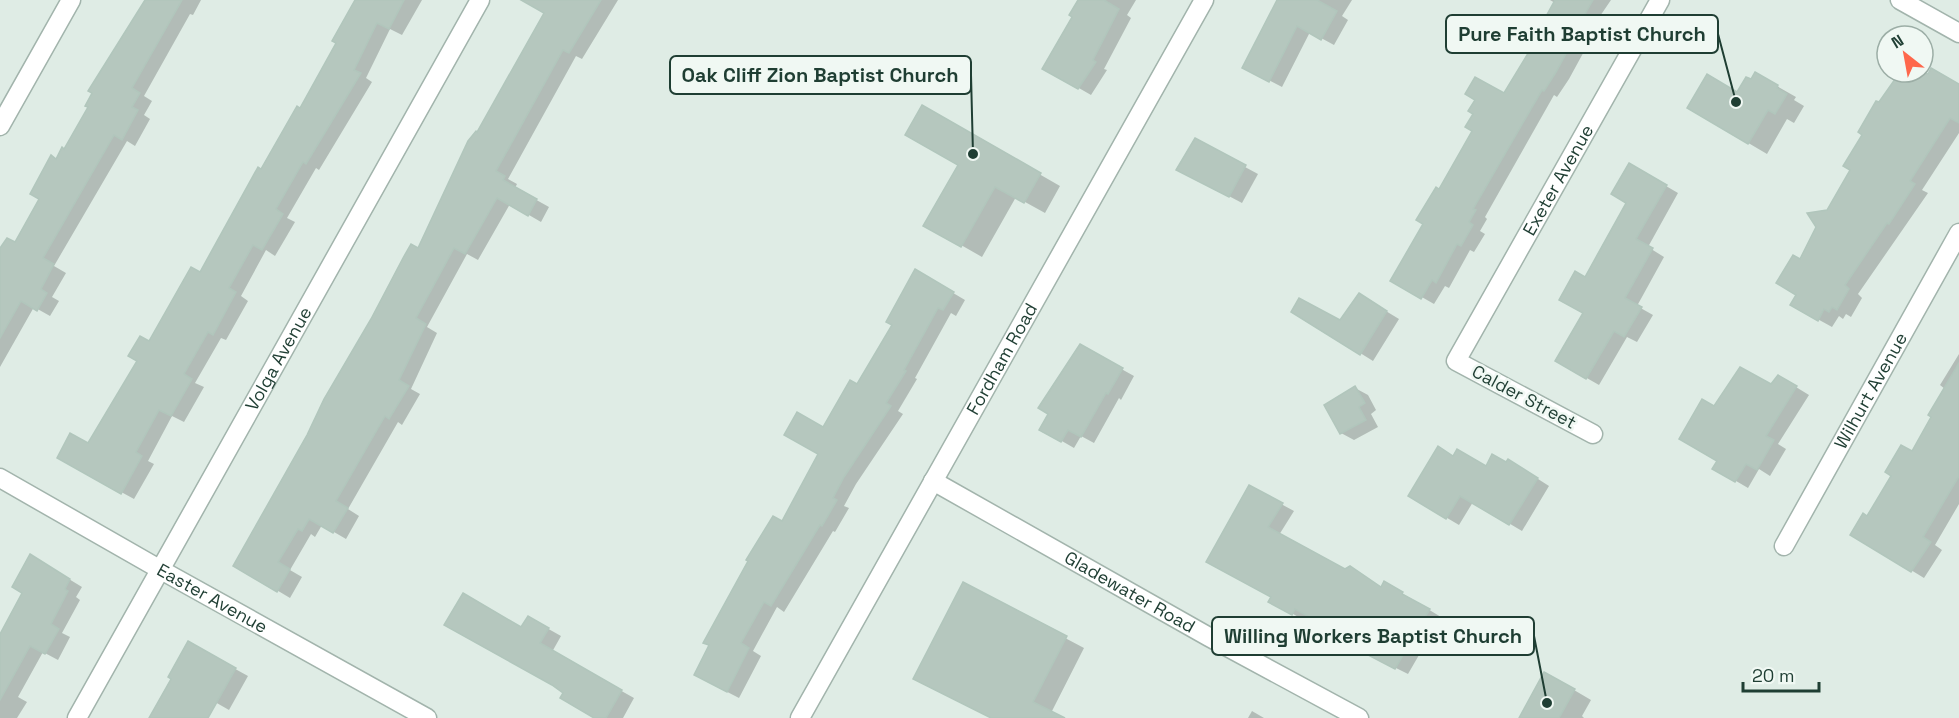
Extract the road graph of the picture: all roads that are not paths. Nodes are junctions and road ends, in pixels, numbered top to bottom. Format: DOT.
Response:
graph roads {
  1 [pos="71,0"];
  2 [pos="480,0"];
  3 [pos="1204,0"];
  4 [pos="1660,0"];
  5 [pos="1900,0"];
  6 [pos="1959,33"];
  7 [pos="0,126"];
  8 [pos="1959,233"];
  9 [pos="1456,361"];
  10 [pos="1593,434"];
  11 [pos="0,478"];
  12 [pos="933,481"];
  13 [pos="1784,546"];
  14 [pos="161,570"];
  15 [pos="77,718"];
  16 [pos="428,718"];
  17 [pos="800,718"];
  18 [pos="1359,718"];
  1 -- 7 [label="street"];
  2 -- 14 [label="street, Volga Avenue"];
  3 -- 12 [label="street, Fordham Road"];
  4 -- 9 [label="street, Exeter Avenue"];
  5 -- 6 [label="street"];
  8 -- 13 [label="street, Wilhurt Avenue"];
  9 -- 10 [label="street, Calder Street"];
  11 -- 14 [label="street, Easter Avenue"];
  12 -- 17 [label="street, Fordham Road"];
  12 -- 18 [label="street, Gladewater Road"];
  14 -- 15 [label="street, Volga Avenue"];
  14 -- 16 [label="street, Easter Avenue"];
}
